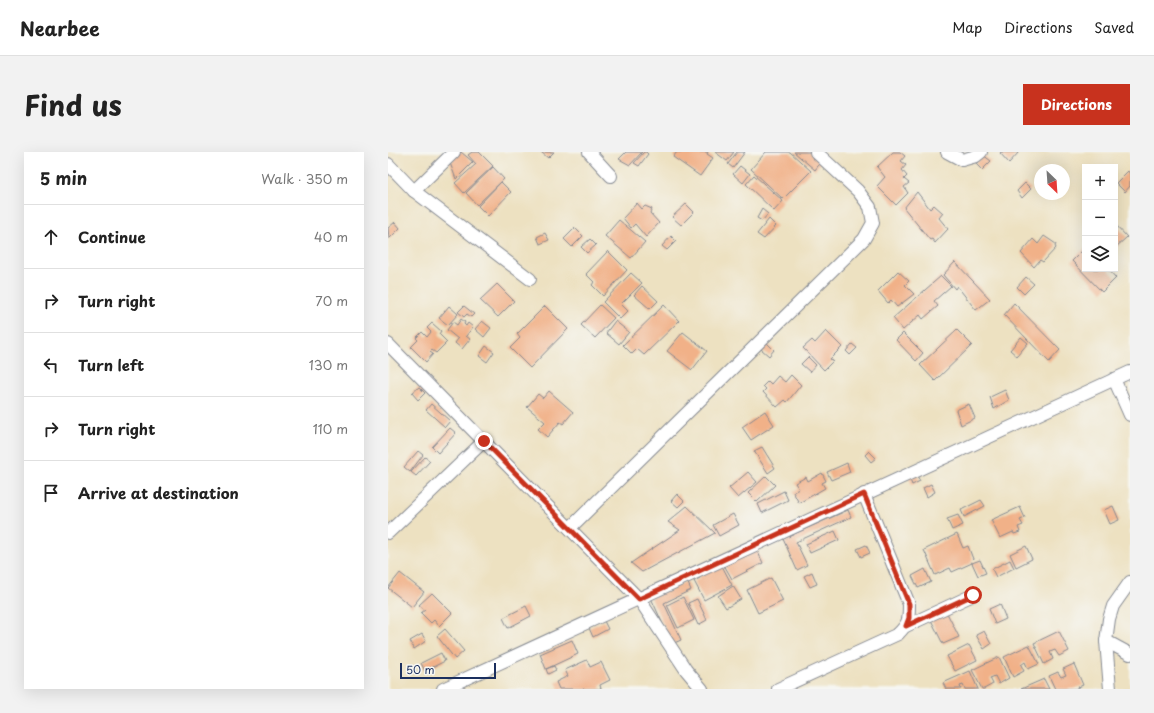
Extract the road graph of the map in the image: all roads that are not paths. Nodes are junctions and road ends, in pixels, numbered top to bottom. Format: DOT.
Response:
graph roads {
  1 [pos="454,152"];
  2 [pos="589,152"];
  3 [pos="816,152"];
  4 [pos="947,152"];
  5 [pos="981,152"];
  6 [pos="388,164"];
  7 [pos="611,176"];
  8 [pos="414,191"];
  9 [pos="530,279"];
  10 [pos="388,344"];
  11 [pos="1130,372"];
  12 [pos="1114,380"];
  13 [pos="1130,414"];
  14 [pos="484,441"];
  15 [pos="864,494"];
  16 [pos="570,528"];
  17 [pos="388,533"];
  18 [pos="1130,582"];
  19 [pos="973,595"];
  20 [pos="639,599"];
  21 [pos="906,626"];
  22 [pos="1106,641"];
  23 [pos="1130,654"];
  24 [pos="461,685"];
  25 [pos="443,689"];
  26 [pos="702,689"];
  27 [pos="778,689"];
  28 [pos="1110,689"];
  1 -- 8 [label="street"];
  2 -- 7 [label="street"];
  3 -- 16 [label="street"];
  4 -- 5 [label="street"];
  6 -- 8 [label="street"];
  8 -- 9 [label="street"];
  10 -- 14 [label="street"];
  11 -- 12 [label="street"];
  12 -- 13 [label="street"];
  12 -- 15 [label="street"];
  14 -- 16 [label="street"];
  14 -- 17 [label="street"];
  15 -- 20 [label="street"];
  15 -- 21 [label="street"];
  16 -- 20 [label="street"];
  18 -- 22 [label="street"];
  19 -- 21 [label="street"];
  20 -- 24 [label="street"];
  20 -- 26 [label="street"];
  21 -- 27 [label="street"];
  22 -- 23 [label="street"];
  22 -- 28 [label="street"];
  24 -- 25 [label="street"];
}
